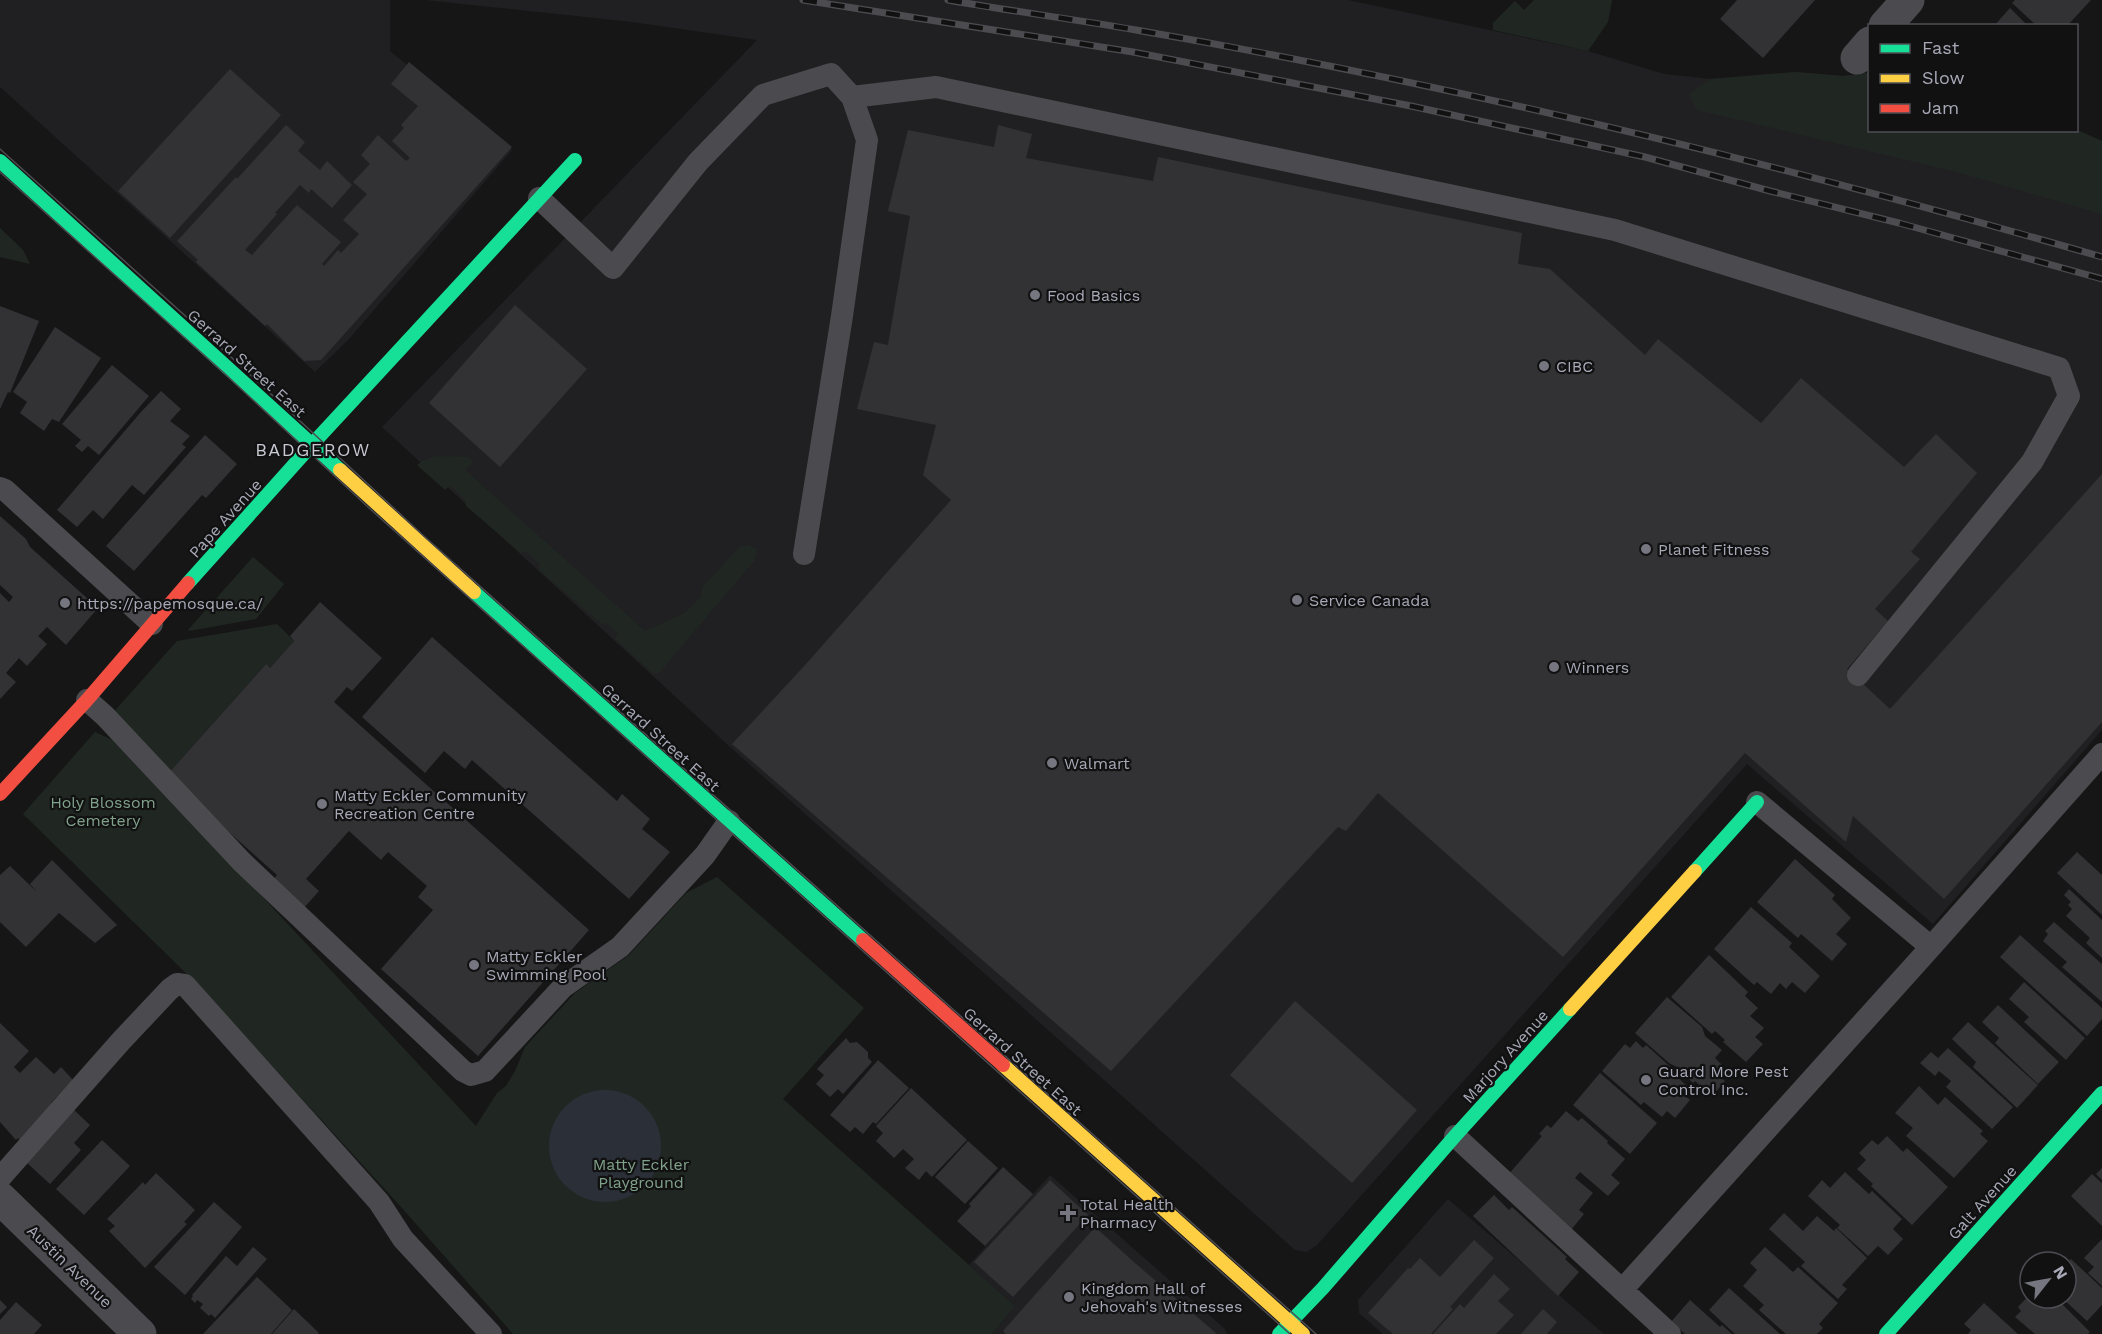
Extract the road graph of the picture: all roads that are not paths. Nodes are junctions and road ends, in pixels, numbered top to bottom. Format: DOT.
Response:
graph roads {
  1 [pos="1908,0"];
  2 [pos="1887,24"];
  3 [pos="852,97"];
  4 [pos="575,160"];
  5 [pos="0,161"];
  6 [pos="539,198"];
  7 [pos="312,444"];
  8 [pos="0,488"];
  9 [pos="804,554"];
  10 [pos="152,624"];
  11 [pos="1858,675"];
  12 [pos="87,700"];
  13 [pos="2102,754"];
  14 [pos="0,794"];
  15 [pos="1757,801"];
  16 [pos="729,821"];
  17 [pos="1931,947"];
  18 [pos="2102,1093"];
  19 [pos="1455,1136"];
  20 [pos="0,1178"];
  21 [pos="0,1198"];
  22 [pos="1622,1290"];
  23 [pos="1290,1322"];
  24 [pos="140,1334"];
  25 [pos="492,1334"];
  26 [pos="1279,1334"];
  27 [pos="1303,1334"];
  28 [pos="1670,1334"];
  29 [pos="1886,1334"];
  1 -- 2 [label="street"];
  3 -- 6 [label="lane"];
  3 -- 9 [label="lane"];
  3 -- 11 [label="lane"];
  4 -- 6 [label="street, Pape Avenue"];
  5 -- 7 [label="street, Gerrard Street East"];
  6 -- 7 [label="street, Pape Avenue"];
  7 -- 10 [label="street, Pape Avenue"];
  7 -- 16 [label="street, Gerrard Street East"];
  8 -- 10 [label="lane"];
  10 -- 12 [label="street, Pape Avenue"];
  12 -- 14 [label="street, Pape Avenue"];
  12 -- 16 [label="lane"];
  13 -- 17 [label="lane"];
  15 -- 17 [label="lane"];
  15 -- 19 [label="street, Marjory Avenue"];
  16 -- 23 [label="street, Gerrard Street East"];
  17 -- 22 [label="lane"];
  18 -- 29 [label="street, Galt Avenue"];
  19 -- 22 [label="lane"];
  19 -- 23 [label="street, Marjory Avenue"];
  20 -- 25 [label="lane"];
  21 -- 24 [label="street, Austin Avenue"];
  22 -- 28 [label="lane"];
  23 -- 26 [label="street, Marjory Avenue"];
  23 -- 27 [label="street, Gerrard Street East"];
}
